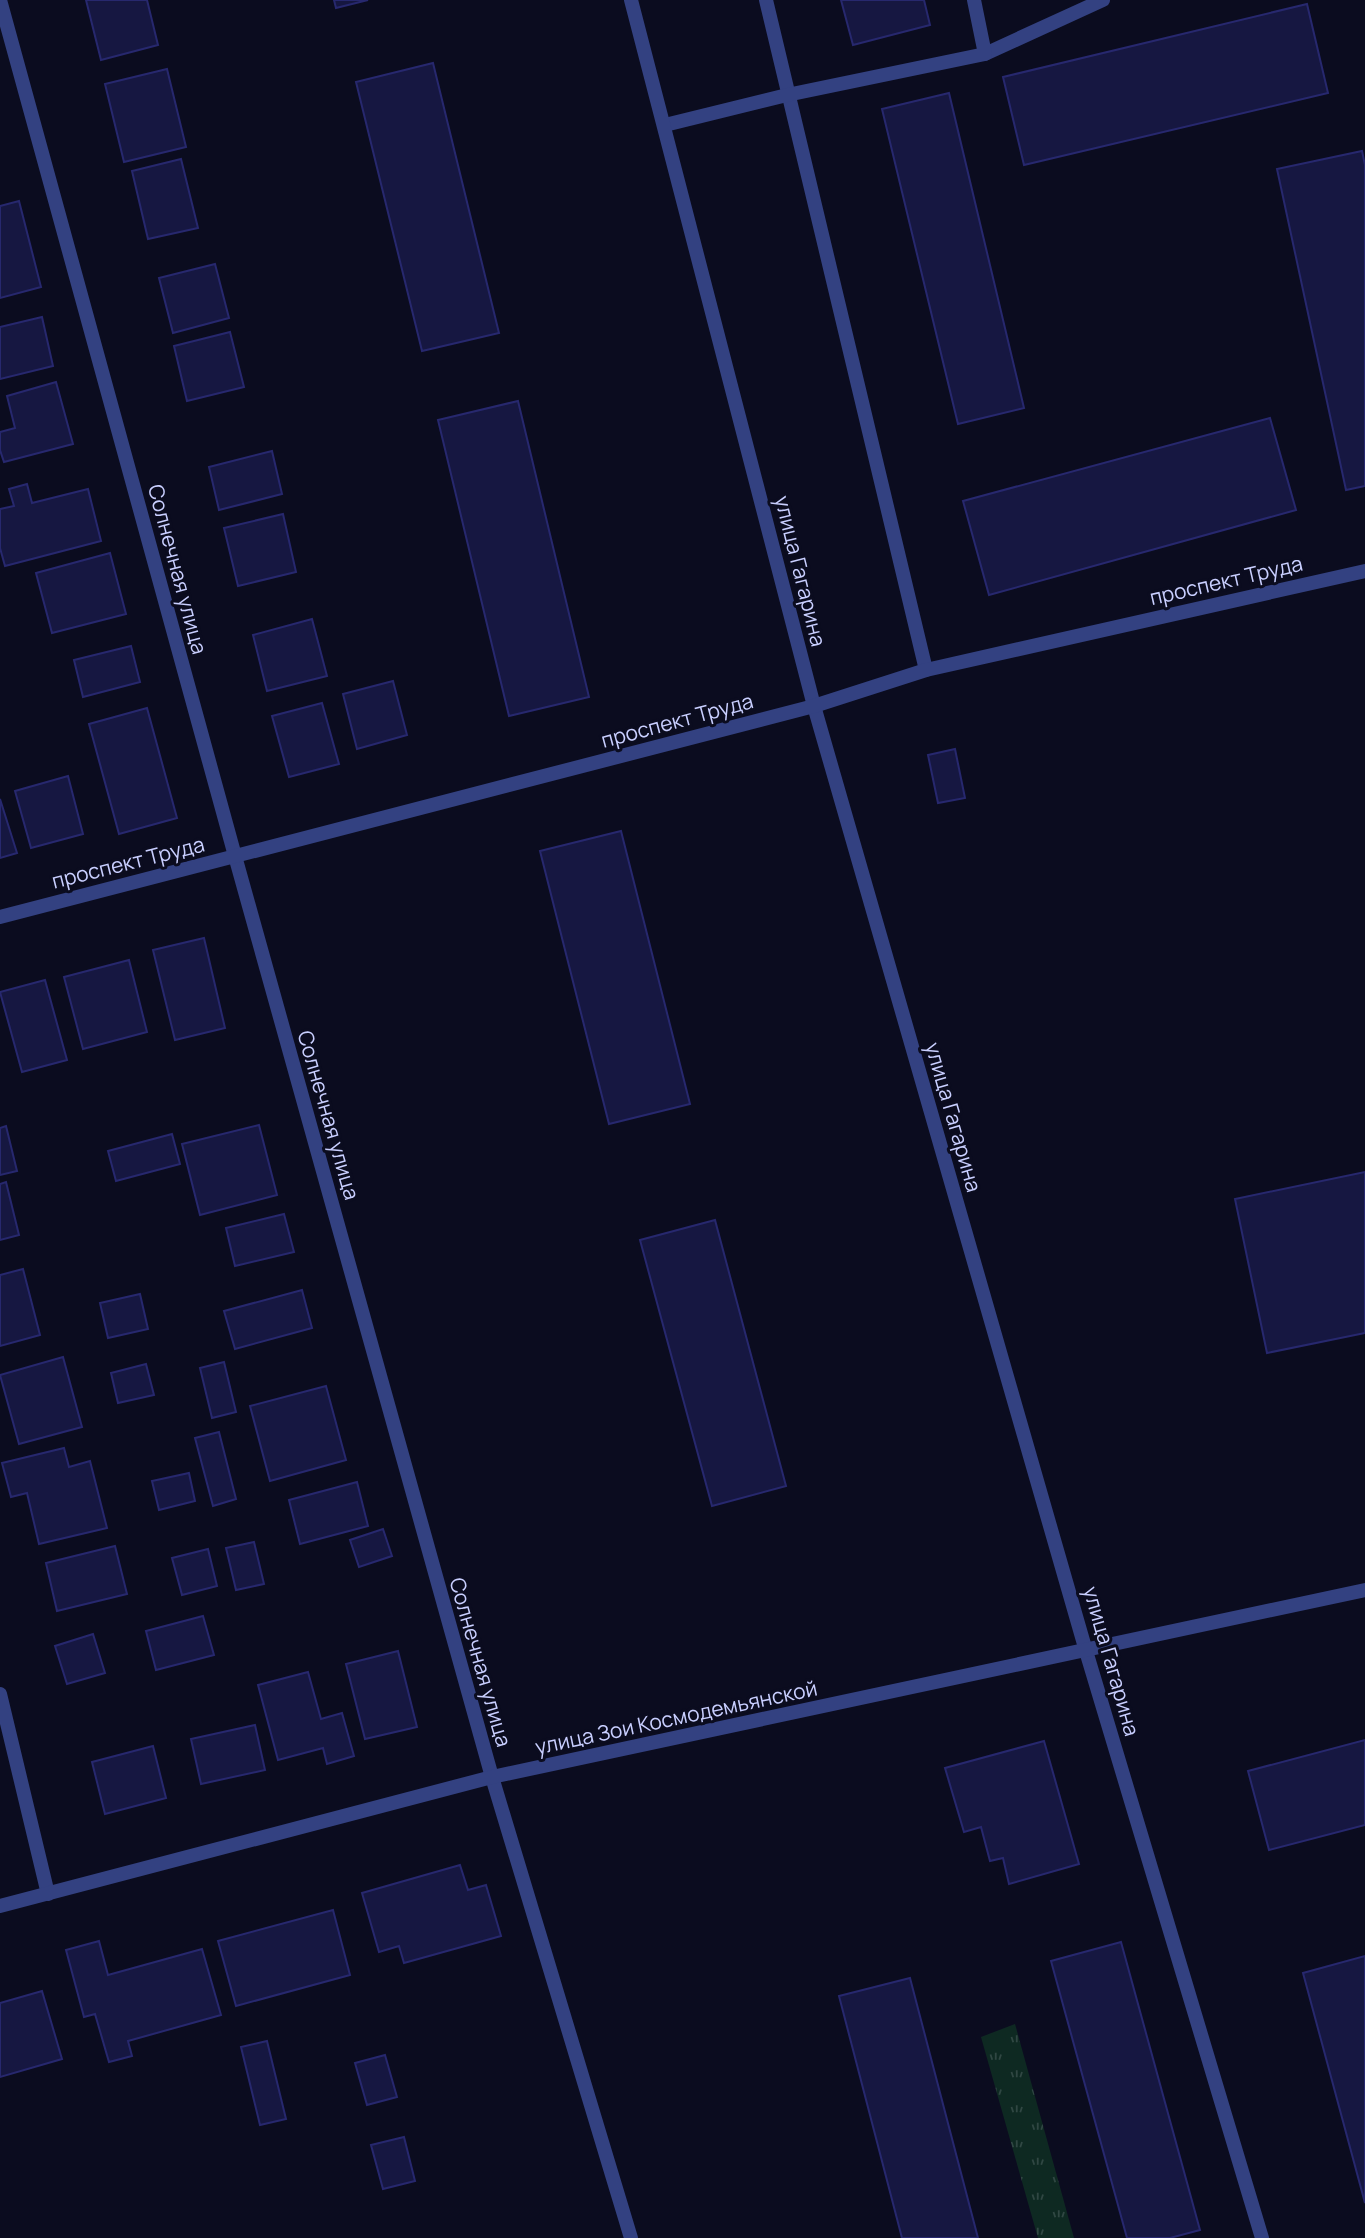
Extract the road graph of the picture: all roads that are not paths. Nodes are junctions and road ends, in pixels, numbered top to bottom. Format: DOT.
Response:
graph roads {
  1 [pos="0,0"];
  2 [pos="631,0"];
  3 [pos="766,0"];
  4 [pos="974,0"];
  5 [pos="1103,0"];
  6 [pos="985,54"];
  7 [pos="787,95"];
  8 [pos="665,125"];
  9 [pos="1365,570"];
  10 [pos="926,670"];
  11 [pos="814,706"];
  12 [pos="235,856"];
  13 [pos="0,917"];
  14 [pos="1365,1590"];
  15 [pos="1086,1651"];
  16 [pos="0,1694"];
  17 [pos="492,1777"];
  18 [pos="48,1894"];
  19 [pos="0,1906"];
  20 [pos="631,2238"];
  21 [pos="1262,2238"];
  1 -- 12 [label="street, Солнечная улица"];
  2 -- 8 [label="street, улица Гагарина"];
  3 -- 7 [label="street"];
  4 -- 6 [label="street"];
  5 -- 6 [label="street"];
  6 -- 7 [label="street"];
  7 -- 8 [label="street"];
  7 -- 10 [label="street"];
  8 -- 11 [label="street, улица Гагарина"];
  9 -- 10 [label="street, проспект Труда"];
  10 -- 11 [label="street, проспект Труда"];
  11 -- 12 [label="street, проспект Труда"];
  11 -- 15 [label="street, улица Гагарина"];
  12 -- 13 [label="street, проспект Труда"];
  12 -- 17 [label="street, Солнечная улица"];
  14 -- 15 [label="street, улица Зои Космодемьянской"];
  15 -- 17 [label="street, улица Зои Космодемьянской"];
  15 -- 21 [label="street, улица Гагарина"];
  16 -- 18 [label="street"];
  17 -- 18 [label="street, улица Зои Космодемьянской"];
  17 -- 20 [label="street, Солнечная улица"];
  18 -- 19 [label="street, улица Зои Космодемьянской"];
}
